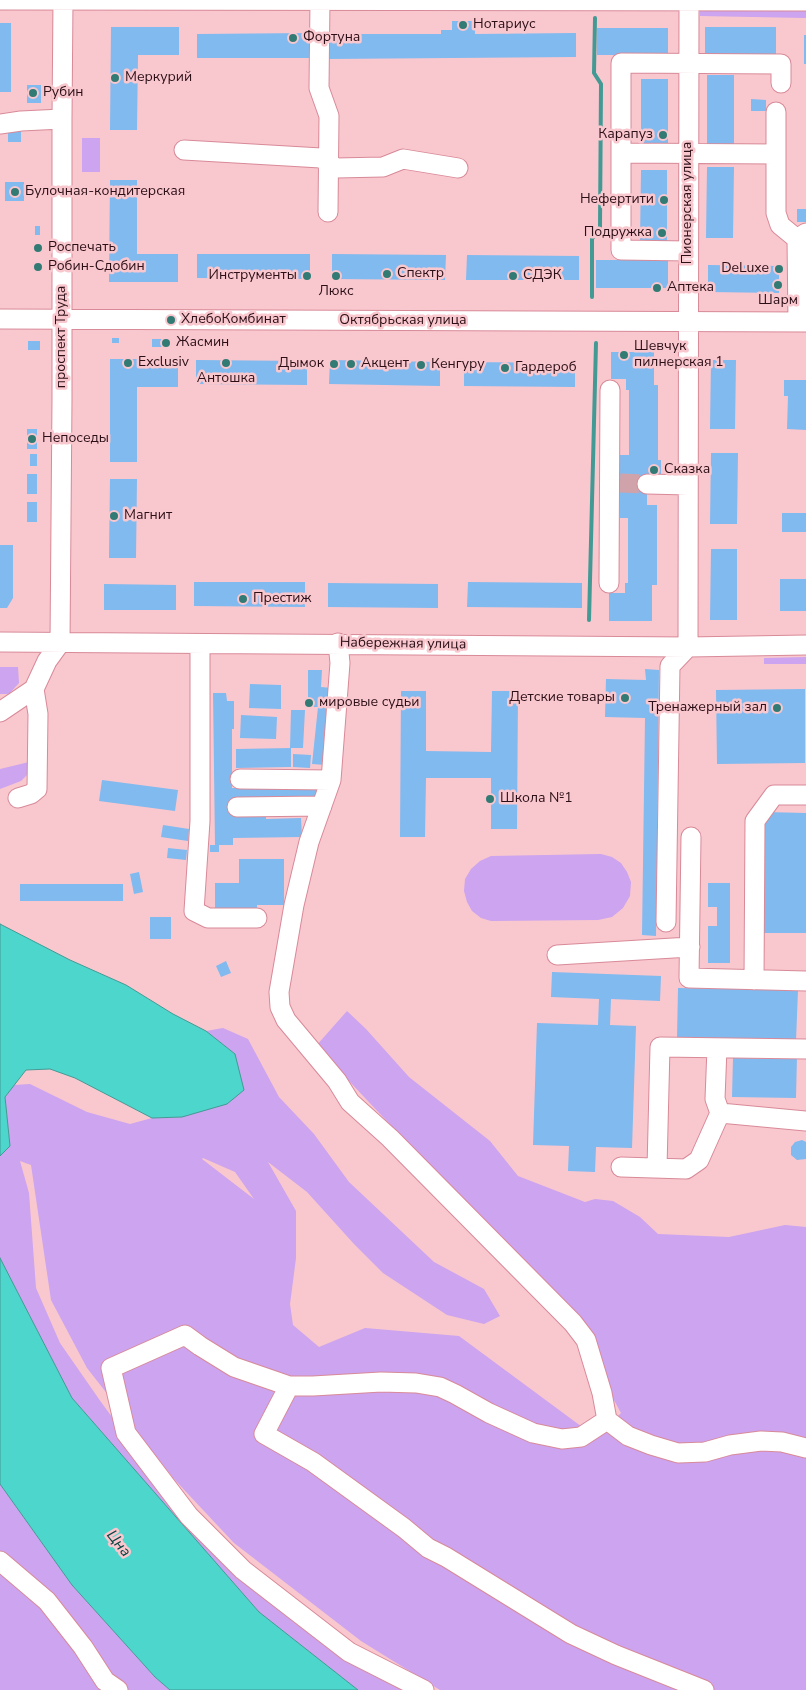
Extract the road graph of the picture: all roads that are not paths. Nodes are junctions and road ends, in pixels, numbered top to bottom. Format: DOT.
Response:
graph roads {
  1 [pos="0,0"];
  2 [pos="63,0"];
  3 [pos="309,0"];
  4 [pos="320,0"];
  5 [pos="689,0"];
  6 [pos="806,1"];
  7 [pos="688,64"];
  8 [pos="781,83"];
  9 [pos="776,112"];
  10 [pos="62,120"];
  11 [pos="0,124"];
  12 [pos="184,150"];
  13 [pos="621,153"];
  14 [pos="688,153"];
  15 [pos="776,154"];
  16 [pos="330,163"];
  17 [pos="458,168"];
  18 [pos="328,212"];
  19 [pos="801,236"];
  20 [pos="688,250"];
  21 [pos="0,319"];
  22 [pos="62,320"];
  23 [pos="688,322"];
  24 [pos="802,322"];
  25 [pos="610,390"];
  26 [pos="647,484"];
  27 [pos="688,485"];
  28 [pos="609,583"];
  29 [pos="0,642"];
  30 [pos="60,643"];
  31 [pos="200,644"];
  32 [pos="338,644"];
  33 [pos="806,645"];
  34 [pos="688,647"];
  35 [pos="34,689"];
  36 [pos="0,712"];
  37 [pos="240,779"];
  38 [pos="331,780"];
  39 [pos="806,795"];
  40 [pos="18,798"];
  41 [pos="322,806"];
  42 [pos="237,807"];
  43 [pos="691,837"];
  44 [pos="257,918"];
  45 [pos="666,922"];
  46 [pos="690,947"];
  47 [pos="557,954"];
  48 [pos="754,980"];
  49 [pos="806,981"];
  50 [pos="717,1048"];
  51 [pos="806,1050"];
  52 [pos="720,1113"];
  53 [pos="806,1121"];
  54 [pos="621,1167"];
  55 [pos="658,1168"];
  56 [pos="289,1386"];
  57 [pos="607,1420"];
  58 [pos="806,1448"];
  59 [pos="0,1561"];
  60 [pos="118,1690"];
  61 [pos="424,1690"];
  62 [pos="704,1690"];
  1 -- 2 [label="street"];
  2 -- 3 [label="street"];
  2 -- 10 [label="street, проспект Труда"];
  3 -- 4 [label="street"];
  4 -- 5 [label="street"];
  4 -- 16 [label="street"];
  5 -- 6 [label="street"];
  5 -- 7 [label="street, Пионерская улица"];
  7 -- 8 [label="street"];
  7 -- 13 [label="street"];
  7 -- 14 [label="street, Пионерская улица"];
  9 -- 15 [label="street"];
  10 -- 11 [label="street"];
  10 -- 22 [label="street, проспект Труда"];
  12 -- 16 [label="street"];
  13 -- 14 [label="street"];
  13 -- 20 [label="street"];
  14 -- 15 [label="street"];
  14 -- 20 [label="street, Пионерская улица"];
  15 -- 19 [label="street"];
  16 -- 17 [label="street"];
  16 -- 18 [label="street"];
  19 -- 24 [label="street"];
  20 -- 23 [label="street, Пионерская улица"];
  21 -- 22 [label="street, Октябрьская улица"];
  22 -- 23 [label="street, Октябрьская улица"];
  22 -- 30 [label="street, проспект Труда"];
  23 -- 24 [label="street, Октябрьская улица"];
  23 -- 27 [label="street, Пионерская улица"];
  25 -- 28 [label="street"];
  26 -- 27 [label="street"];
  27 -- 34 [label="street, Пионерская улица"];
  29 -- 30 [label="street, Набережная улица"];
  30 -- 31 [label="street, Набережная улица"];
  30 -- 35 [label="street"];
  31 -- 32 [label="street, Набережная улица"];
  31 -- 44 [label="street"];
  32 -- 34 [label="street, Набережная улица"];
  32 -- 38 [label="street"];
  33 -- 34 [label="street, Набережная улица"];
  34 -- 45 [label="street"];
  35 -- 36 [label="street"];
  35 -- 40 [label="street"];
  37 -- 38 [label="street"];
  38 -- 41 [label="street"];
  39 -- 48 [label="street"];
  41 -- 42 [label="street"];
  41 -- 57 [label="street"];
  43 -- 46 [label="street"];
  46 -- 47 [label="street"];
  46 -- 48 [label="street"];
  48 -- 49 [label="street"];
  50 -- 51 [label="street"];
  50 -- 52 [label="street"];
  50 -- 55 [label="street"];
  52 -- 53 [label="street"];
  52 -- 55 [label="street"];
  54 -- 55 [label="street"];
  56 -- 57 [label="street"];
  56 -- 61 [label="street"];
  56 -- 62 [label="street"];
  57 -- 58 [label="street"];
  59 -- 60 [label="street"];
}
